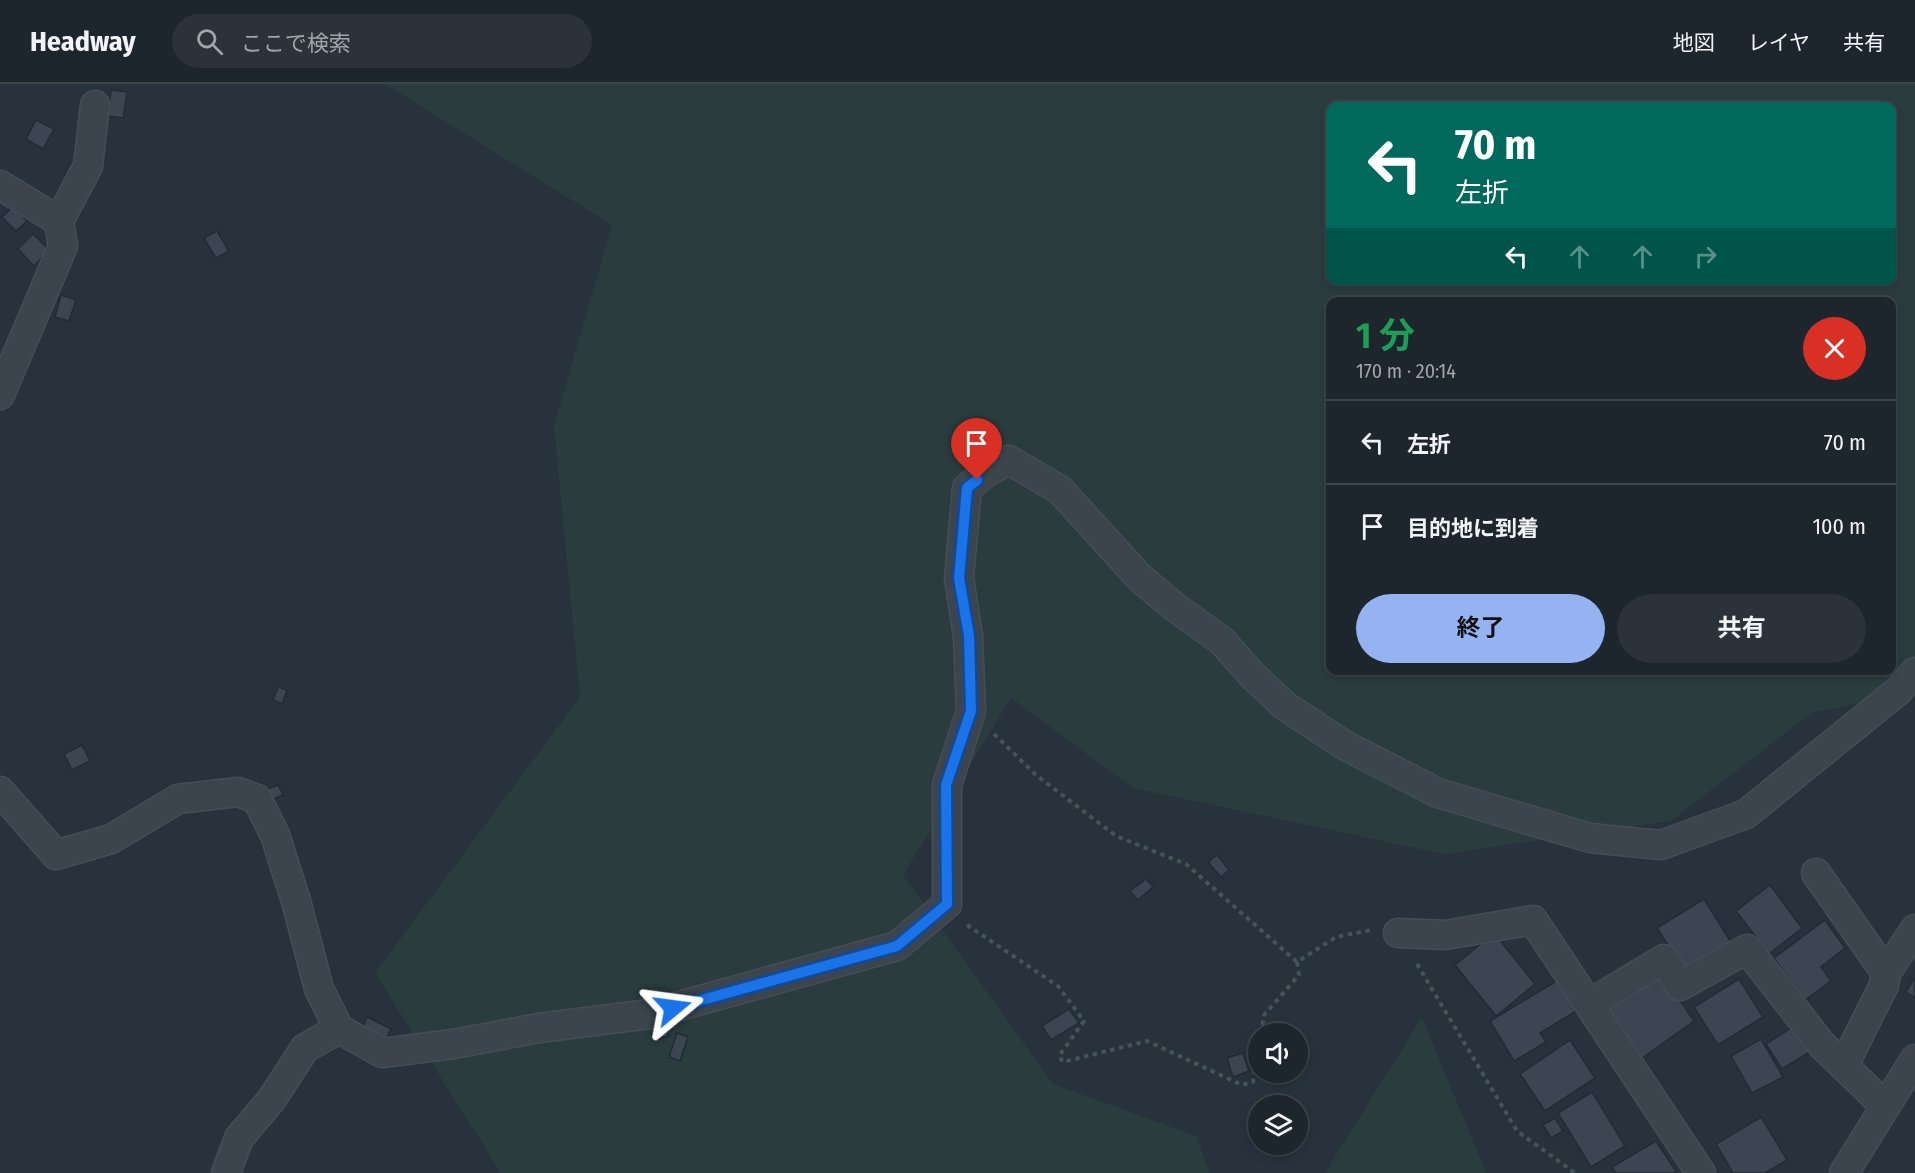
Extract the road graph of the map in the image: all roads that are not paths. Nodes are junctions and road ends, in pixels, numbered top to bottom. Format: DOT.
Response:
graph roads {
  1 [pos="94,105"];
  2 [pos="0,185"];
  3 [pos="59,222"];
  4 [pos="0,395"];
  5 [pos="1915,672"];
  6 [pos="0,791"];
  7 [pos="1816,873"];
  8 [pos="1915,929"];
  9 [pos="1398,933"];
  10 [pos="1886,973"];
  11 [pos="1589,1004"];
  12 [pos="339,1029"];
  13 [pos="1915,1059"];
  14 [pos="1844,1065"];
  15 [pos="1886,1107"];
  16 [pos="226,1173"];
  17 [pos="1701,1173"];
  18 [pos="1844,1173"];
  1 -- 3 [label="street"];
  2 -- 3 [label="street"];
  3 -- 4 [label="street"];
  5 -- 12 [label="street"];
  6 -- 12 [label="street"];
  7 -- 10 [label="street"];
  8 -- 10 [label="street"];
  9 -- 11 [label="street"];
  10 -- 14 [label="street"];
  11 -- 14 [label="street"];
  11 -- 17 [label="street"];
  12 -- 16 [label="street"];
  13 -- 15 [label="street"];
  14 -- 15 [label="street"];
  15 -- 18 [label="street"];
}
